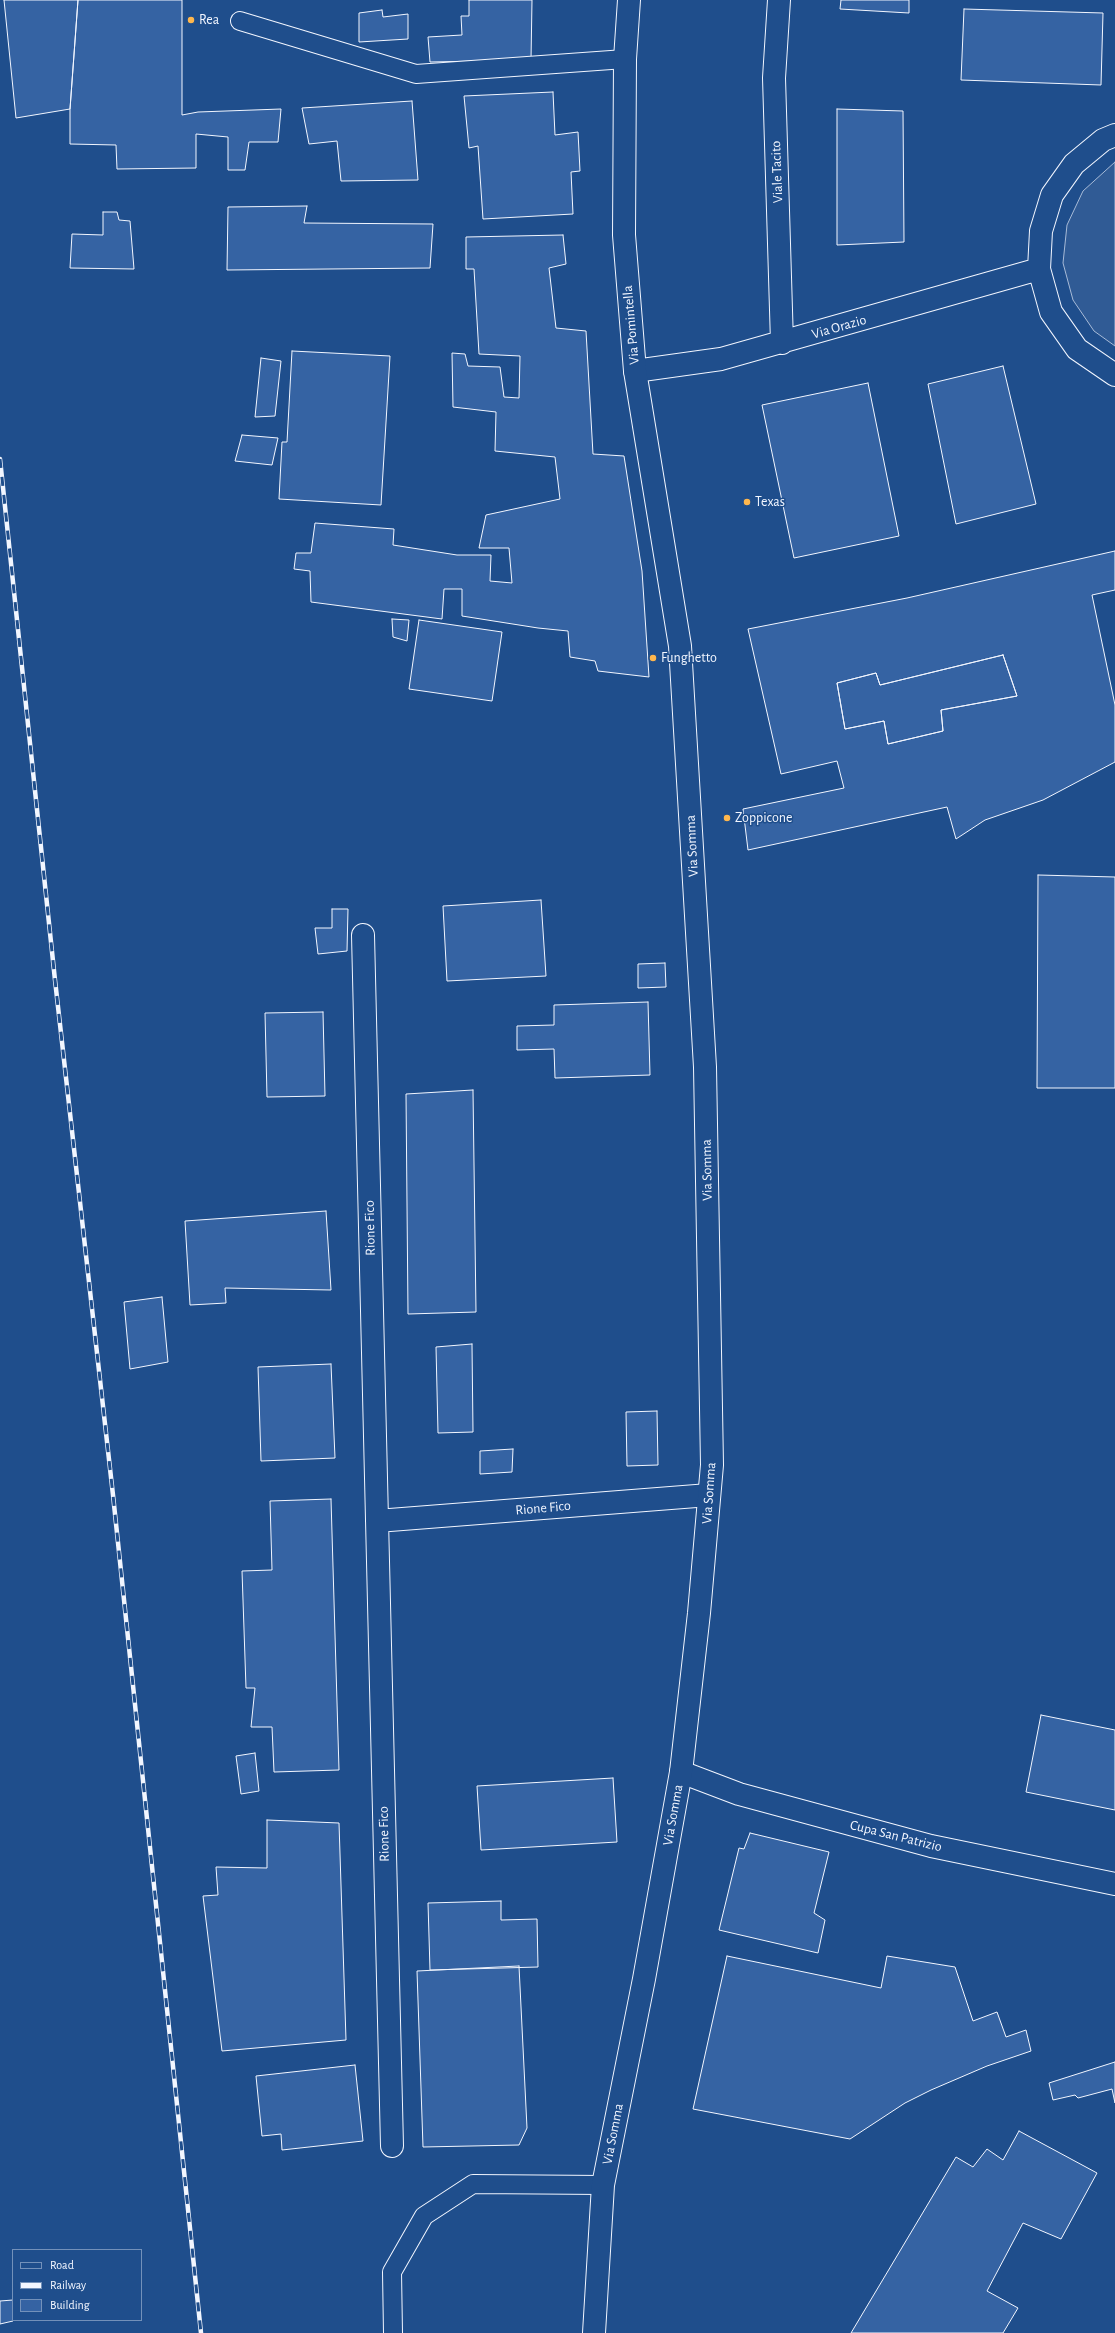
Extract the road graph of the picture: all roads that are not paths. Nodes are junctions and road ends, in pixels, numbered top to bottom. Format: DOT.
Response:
graph roads {
  1 [pos="629,0"];
  2 [pos="779,0"];
  3 [pos="240,21"];
  4 [pos="625,59"];
  5 [pos="1115,135"];
  6 [pos="1039,269"];
  7 [pos="782,343"];
  8 [pos="635,371"];
  9 [pos="1115,375"];
  10 [pos="680,646"];
  11 [pos="363,935"];
  12 [pos="709,1495"];
  13 [pos="377,1521"];
  14 [pos="681,1772"];
  15 [pos="1115,1884"];
  16 [pos="392,2146"];
  17 [pos="603,2185"];
  18 [pos="393,2333"];
  19 [pos="594,2333"];
  1 -- 4 [label="street, Via Pomintella"];
  2 -- 7 [label="street, Viale Tacito"];
  3 -- 4 [label="lane"];
  4 -- 8 [label="street, Via Pomintella"];
  5 -- 6 [label="street"];
  6 -- 7 [label="street, Via Orazio"];
  6 -- 9 [label="street"];
  7 -- 8 [label="street, Via Orazio"];
  8 -- 10 [label="street, Via Pomintella"];
  10 -- 12 [label="street, Via Somma"];
  11 -- 13 [label="street, Rione Fico"];
  12 -- 13 [label="street, Rione Fico"];
  12 -- 14 [label="street, Via Somma"];
  13 -- 16 [label="street, Rione Fico"];
  14 -- 15 [label="street, Cupa San Patrizio"];
  14 -- 17 [label="street, Via Somma"];
  17 -- 18 [label="lane"];
  17 -- 19 [label="street, Via Somma"];
}
